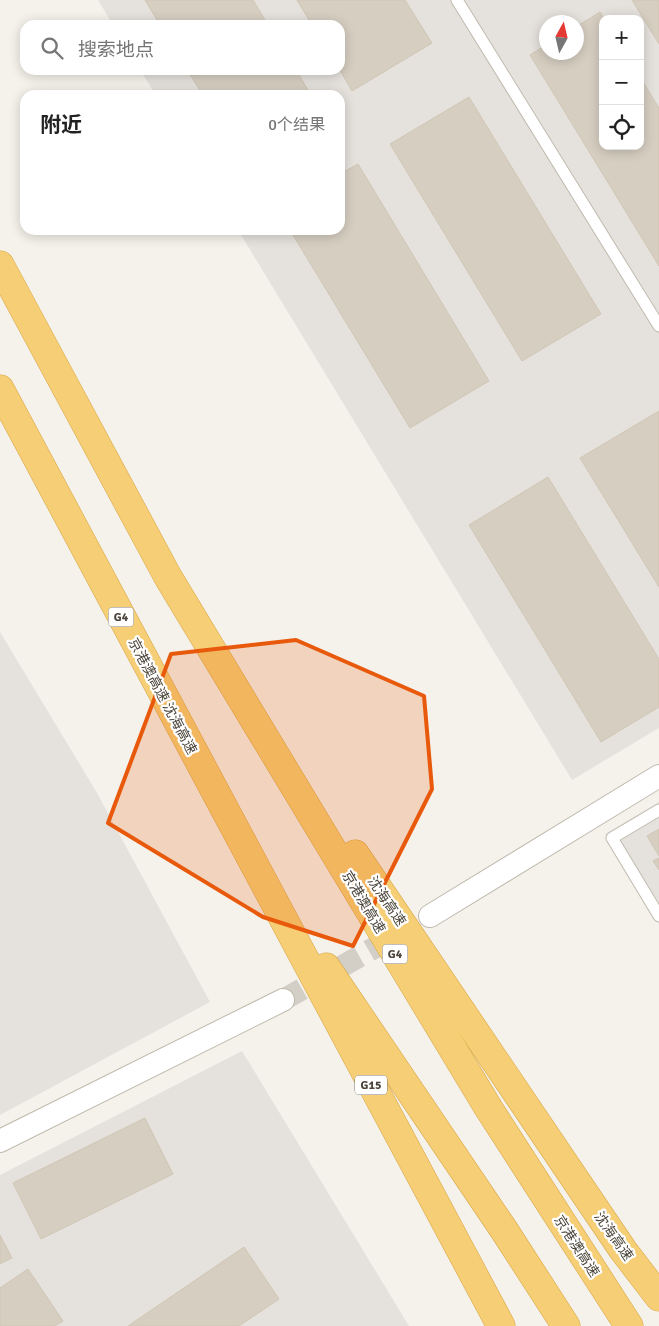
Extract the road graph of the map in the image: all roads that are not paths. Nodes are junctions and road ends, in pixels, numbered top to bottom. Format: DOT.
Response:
graph roads {
  1 [pos="457,0"];
  2 [pos="0,265"];
  3 [pos="659,326"];
  4 [pos="0,389"];
  5 [pos="168,577"];
  6 [pos="659,776"];
  7 [pos="659,810"];
  8 [pos="242,844"];
  9 [pos="430,916"];
  10 [pos="659,916"];
  11 [pos="283,1000"];
  12 [pos="0,1141"];
  13 [pos="659,1297"];
  14 [pos="501,1326"];
  15 [pos="566,1326"];
  16 [pos="629,1326"];
  1 -- 3 [label="lane"];
  2 -- 5 [label="highway, G4"];
  4 -- 8 [label="highway, 京港澳高速 沈海高速 / G4"];
  5 -- 13 [label="highway, 沈海高速"];
  5 -- 16 [label="highway, 京港澳高速 / G4"];
  6 -- 9 [label="street"];
  7 -- 10 [label="lane"];
  8 -- 14 [label="highway, G15"];
  8 -- 15 [label="highway, G4"];
  11 -- 12 [label="street"];
}
